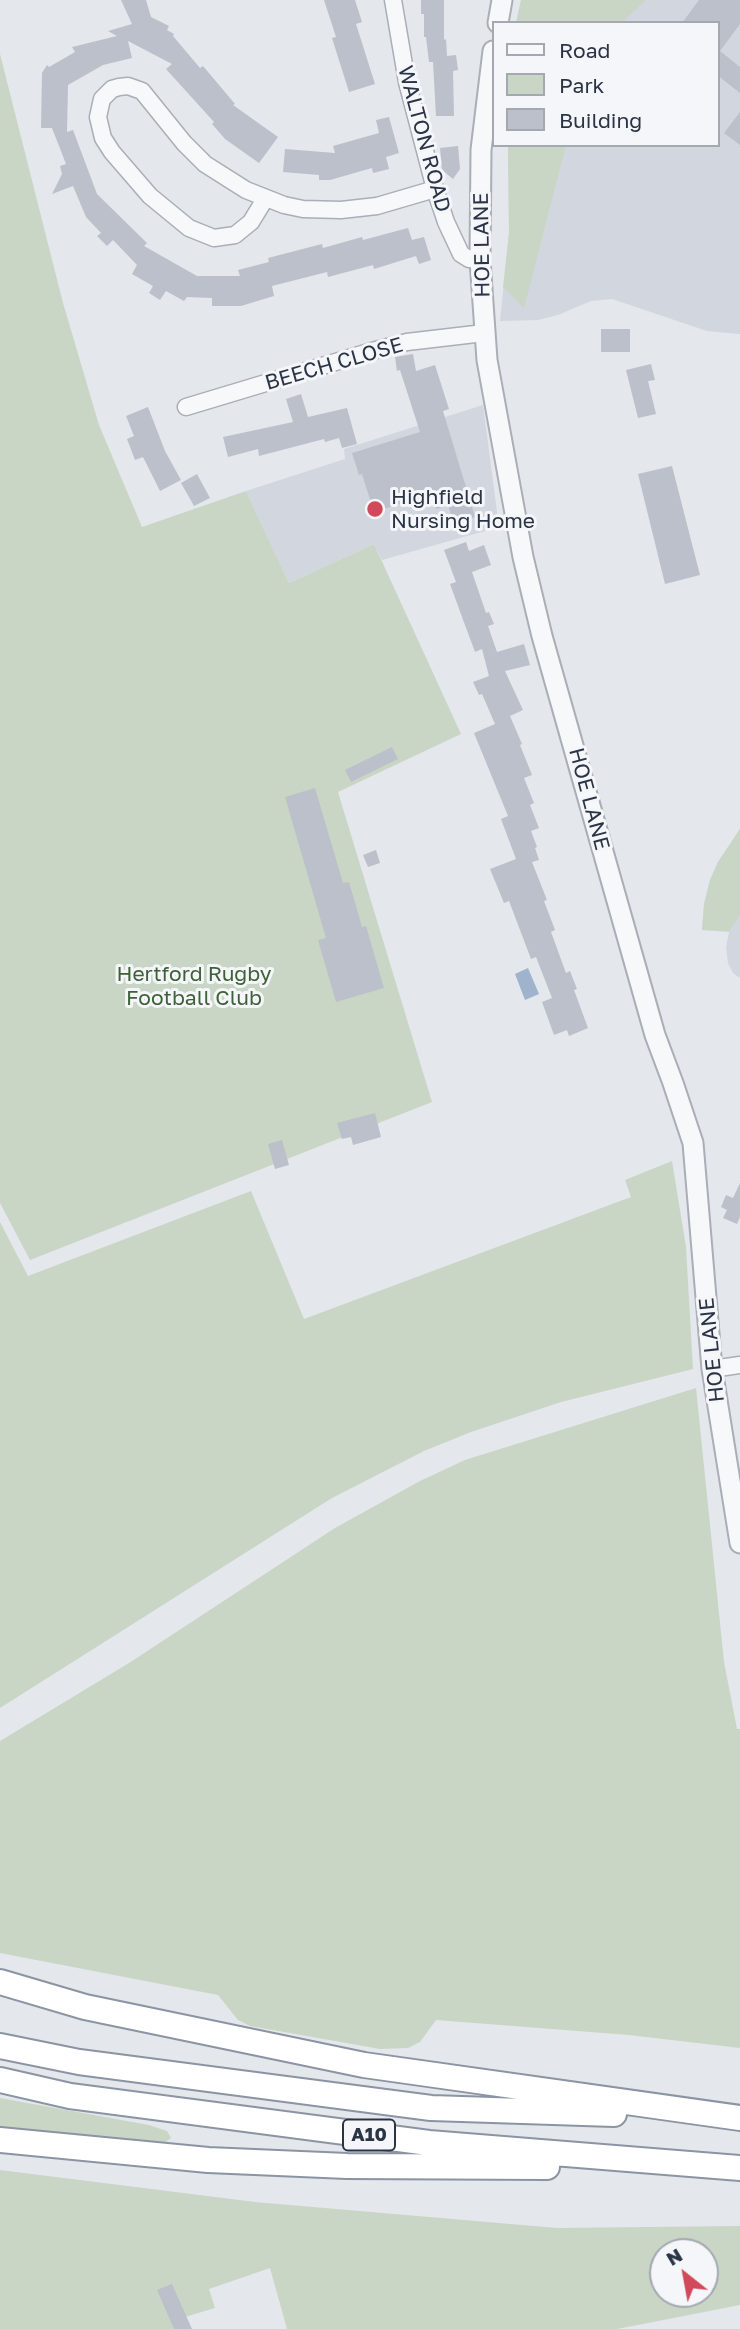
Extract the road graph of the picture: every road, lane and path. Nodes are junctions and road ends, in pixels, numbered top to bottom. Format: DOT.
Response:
graph roads {
  1 [pos="393,0"];
  2 [pos="502,0"];
  3 [pos="498,21"];
  4 [pos="491,68"];
  5 [pos="435,189"];
  6 [pos="265,199"];
  7 [pos="480,260"];
  8 [pos="484,333"];
  9 [pos="186,408"];
  10 [pos="740,1365"];
  11 [pos="712,1369"];
  12 [pos="740,1542"];
  13 [pos="0,1982"];
  14 [pos="0,2046"];
  15 [pos="0,2080"];
  16 [pos="740,2118"];
  17 [pos="0,2140"];
  18 [pos="738,2168"];
  1 -- 5 [label="street, WALTON ROAD"];
  2 -- 3 [label="street"];
  4 -- 7 [label="street, HOE LANE"];
  5 -- 6 [label="street"];
  5 -- 7 [label="street, WALTON ROAD"];
  6 -- 6 [label="street"];
  7 -- 8 [label="street, HOE LANE"];
  8 -- 9 [label="street, BEECH CLOSE"];
  8 -- 11 [label="street, HOE LANE"];
  10 -- 11 [label="street"];
  11 -- 12 [label="street, HOE LANE"];
  13 -- 16 [label="highway"];
  14 -- 16 [label="highway, A10"];
  15 -- 18 [label="highway, A10"];
  17 -- 18 [label="highway"];
}
